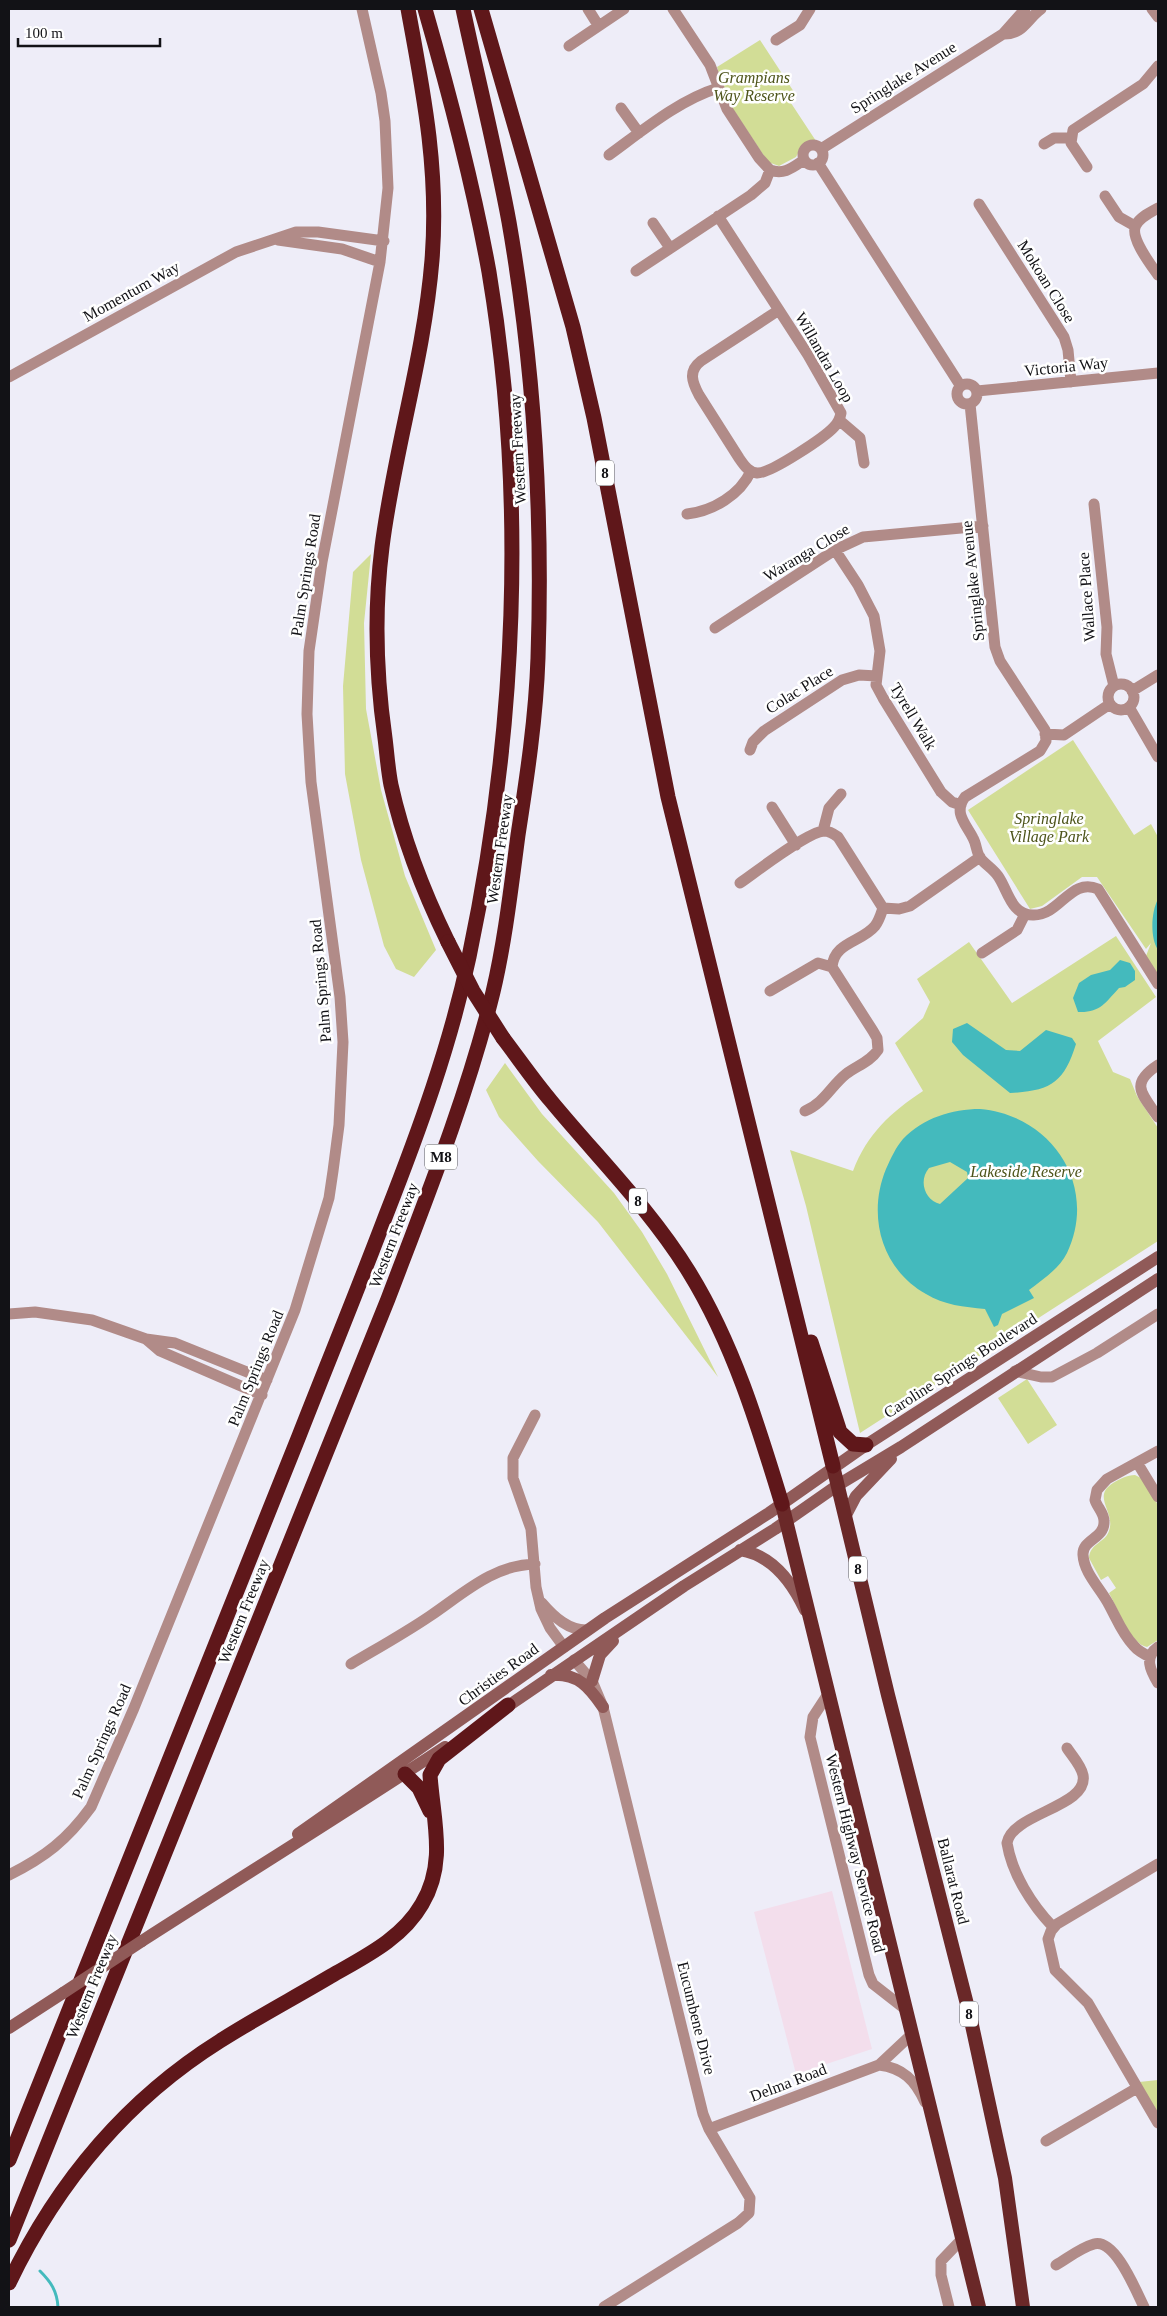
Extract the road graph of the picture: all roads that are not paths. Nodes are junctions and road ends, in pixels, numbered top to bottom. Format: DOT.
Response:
graph roads {
  1 [pos="362,9"];
  2 [pos="408,9"];
  3 [pos="425,9"];
  4 [pos="463,9"];
  5 [pos="481,9"];
  6 [pos="588,9"];
  7 [pos="624,9"];
  8 [pos="673,9"];
  9 [pos="810,9"];
  10 [pos="1025,9"];
  11 [pos="1041,9"];
  12 [pos="1152,9"];
  13 [pos="1158,17"];
  14 [pos="598,25"];
  15 [pos="1003,34"];
  16 [pos="776,40"];
  17 [pos="569,46"];
  18 [pos="1158,66"];
  19 [pos="718,88"];
  20 [pos="622,108"];
  21 [pos="639,133"];
  22 [pos="1070,138"];
  23 [pos="1044,144"];
  24 [pos="821,149"];
  25 [pos="609,155"];
  26 [pos="804,160"];
  27 [pos="818,163"];
  28 [pos="1087,167"];
  29 [pos="770,170"];
  30 [pos="1105,196"];
  31 [pos="979,204"];
  32 [pos="1158,208"];
  33 [pos="718,216"];
  34 [pos="653,223"];
  35 [pos="1135,226"];
  36 [pos="272,239"];
  37 [pos="384,241"];
  38 [pos="670,248"];
  39 [pos="380,262"];
  40 [pos="636,271"];
  41 [pos="1158,275"];
  42 [pos="779,310"];
  43 [pos="1158,373"];
  44 [pos="9,377"];
  45 [pos="1071,382"];
  46 [pos="960,386"];
  47 [pos="977,391"];
  48 [pos="970,404"];
  49 [pos="840,420"];
  50 [pos="864,463"];
  51 [pos="751,471"];
  52 [pos="1094,504"];
  53 [pos="687,514"];
  54 [pos="983,526"];
  55 [pos="835,550"];
  56 [pos="715,628"];
  57 [pos="1158,675"];
  58 [pos="877,676"];
  59 [pos="1114,686"];
  60 [pos="1132,691"];
  61 [pos="1110,704"];
  62 [pos="1129,707"];
  63 [pos="1045,734"];
  64 [pos="750,750"];
  65 [pos="1158,757"];
  66 [pos="841,794"];
  67 [pos="961,805"];
  68 [pos="772,806"];
  69 [pos="823,831"];
  70 [pos="796,845"];
  71 [pos="980,857"];
  72 [pos="740,883"];
  73 [pos="883,908"];
  74 [pos="1025,914"];
  75 [pos="982,953"];
  76 [pos="832,968"];
  77 [pos="1158,984"];
  78 [pos="770,991"];
  79 [pos="1158,1065"];
  80 [pos="805,1111"];
  81 [pos="1158,1117"];
  82 [pos="1158,1257"];
  83 [pos="786,1278"];
  84 [pos="1158,1279"];
  85 [pos="1110,1288"];
  86 [pos="1120,1303"];
  87 [pos="9,1314"];
  88 [pos="1158,1314"];
  89 [pos="146,1339"];
  90 [pos="1015,1371"];
  91 [pos="972,1376"];
  92 [pos="267,1380"];
  93 [pos="982,1392"];
  94 [pos="262,1395"];
  95 [pos="535,1415"];
  96 [pos="866,1445"];
  97 [pos="901,1448"];
  98 [pos="1158,1451"];
  99 [pos="1138,1464"];
  100 [pos="833,1466"];
  101 [pos="838,1485"];
  102 [pos="1158,1497"];
  103 [pos="782,1504"];
  104 [pos="846,1517"];
  105 [pos="786,1522"];
  106 [pos="740,1550"];
  107 [pos="535,1564"];
  108 [pos="540,1600"];
  109 [pos="653,1607"];
  110 [pos="812,1626"];
  111 [pos="588,1630"];
  112 [pos="1158,1646"];
  113 [pos="564,1647"];
  114 [pos="1150,1657"];
  115 [pos="574,1660"];
  116 [pos="351,1664"];
  117 [pos="551,1675"];
  118 [pos="592,1682"];
  119 [pos="1158,1683"];
  120 [pos="828,1694"];
  121 [pos="508,1705"];
  122 [pos="603,1707"];
  123 [pos="1067,1748"];
  124 [pos="405,1774"];
  125 [pos="316,1821"];
  126 [pos="437,1829"];
  127 [pos="1158,1864"];
  128 [pos="9,1875"];
  129 [pos="238,1879"];
  130 [pos="1053,1927"];
  131 [pos="905,2009"];
  132 [pos="9,2028"];
  133 [pos="912,2035"];
  134 [pos="878,2065"];
  135 [pos="1137,2088"];
  136 [pos="931,2116"];
  137 [pos="1158,2123"];
  138 [pos="708,2129"];
  139 [pos="1046,2141"];
  140 [pos="9,2160"];
  141 [pos="962,2239"];
  142 [pos="9,2240"];
  143 [pos="1056,2265"];
  144 [pos="9,2283"];
  145 [pos="604,2307"];
  146 [pos="949,2307"];
  147 [pos="979,2307"];
  148 [pos="1023,2307"];
  149 [pos="1144,2307"];
  1 -- 37 [label="street, Palm Springs Road"];
  2 -- 103 [label="highway, 8, bridge"];
  3 -- 140 [label="highway, Western Freeway / M8"];
  4 -- 142 [label="highway, Western Freeway / M8"];
  5 -- 83 [label="highway, 8"];
  6 -- 14 [label="street"];
  7 -- 14 [label="street"];
  8 -- 19 [label="street"];
  9 -- 16 [label="street"];
  10 -- 15 [label="street, Springlake Avenue"];
  11 -- 15 [label="street, Springlake Avenue"];
  12 -- 13 [label="street"];
  14 -- 17 [label="street"];
  15 -- 24 [label="street, Springlake Avenue"];
  18 -- 22 [label="street"];
  19 -- 21 [label="street"];
  19 -- 29 [label="street"];
  20 -- 21 [label="street"];
  21 -- 25 [label="street"];
  22 -- 23 [label="street"];
  22 -- 28 [label="street"];
  24 -- 26 [label="street"];
  24 -- 27 [label="street"];
  26 -- 27 [label="street"];
  26 -- 29 [label="street"];
  27 -- 46 [label="street"];
  29 -- 33 [label="street"];
  30 -- 35 [label="street"];
  31 -- 45 [label="street, Mokoan Close"];
  32 -- 35 [label="street"];
  33 -- 38 [label="street"];
  33 -- 42 [label="street, Willandra Loop"];
  34 -- 38 [label="street"];
  35 -- 41 [label="street"];
  36 -- 37 [label="street, Momentum Way"];
  36 -- 39 [label="street, Momentum Way"];
  36 -- 44 [label="street, Momentum Way"];
  37 -- 39 [label="street, Palm Springs Road"];
  38 -- 40 [label="street"];
  39 -- 92 [label="street, Palm Springs Road"];
  42 -- 49 [label="street, Willandra Loop"];
  42 -- 51 [label="street, Willandra Loop"];
  43 -- 45 [label="street, Victoria Way"];
  45 -- 47 [label="street, Victoria Way"];
  46 -- 47 [label="street"];
  46 -- 48 [label="street"];
  47 -- 48 [label="street"];
  48 -- 54 [label="street, Springlake Avenue"];
  49 -- 50 [label="street, Willandra Loop"];
  49 -- 51 [label="street, Willandra Loop"];
  51 -- 53 [label="street"];
  52 -- 59 [label="street, Wallace Place"];
  54 -- 55 [label="street, Waranga Close"];
  54 -- 63 [label="street, Springlake Avenue"];
  55 -- 56 [label="street, Waranga Close"];
  55 -- 58 [label="street, Tyrell Walk"];
  57 -- 60 [label="street"];
  58 -- 64 [label="street, Colac Place"];
  58 -- 67 [label="street, Tyrell Walk"];
  59 -- 60 [label="street"];
  59 -- 61 [label="street"];
  60 -- 62 [label="street"];
  61 -- 62 [label="street"];
  61 -- 63 [label="street"];
  62 -- 65 [label="street"];
  63 -- 67 [label="street"];
  66 -- 69 [label="street"];
  67 -- 71 [label="street"];
  68 -- 70 [label="street"];
  69 -- 70 [label="street"];
  69 -- 73 [label="street"];
  70 -- 72 [label="street"];
  71 -- 73 [label="street"];
  71 -- 74 [label="street"];
  73 -- 76 [label="street"];
  74 -- 75 [label="street"];
  74 -- 77 [label="street"];
  76 -- 78 [label="street"];
  76 -- 80 [label="street"];
  79 -- 81 [label="street"];
  82 -- 85 [label="main road, Caroline Springs Boulevard"];
  83 -- 96 [label="highway"];
  83 -- 100 [label="highway, 8"];
  84 -- 86 [label="main road"];
  85 -- 86 [label="main road"];
  85 -- 91 [label="main road, Caroline Springs Boulevard"];
  86 -- 90 [label="main road"];
  87 -- 89 [label="street"];
  88 -- 90 [label="street"];
  89 -- 92 [label="street"];
  89 -- 94 [label="street"];
  90 -- 93 [label="main road"];
  91 -- 93 [label="main road"];
  91 -- 96 [label="main road, Caroline Springs Boulevard"];
  92 -- 94 [label="street, Palm Springs Road"];
  93 -- 97 [label="main road"];
  94 -- 128 [label="street, Palm Springs Road"];
  95 -- 107 [label="street"];
  96 -- 100 [label="main road, Caroline Springs Boulevard"];
  97 -- 101 [label="main road"];
  97 -- 104 [label="main road"];
  98 -- 99 [label="street"];
  99 -- 102 [label="street"];
  99 -- 114 [label="street"];
  100 -- 101 [label="highway, Ballarat Road / 8"];
  100 -- 103 [label="main road, Caroline Springs Boulevard"];
  101 -- 104 [label="highway, Ballarat Road / 8"];
  101 -- 105 [label="main road"];
  103 -- 105 [label="highway, 8"];
  103 -- 111 [label="main road, Christies Road"];
  104 -- 148 [label="highway, Ballarat Road / 8"];
  105 -- 106 [label="main road, Christies Road"];
  105 -- 110 [label="highway, 8"];
  106 -- 109 [label="main road, Christies Road"];
  106 -- 110 [label="main road"];
  107 -- 108 [label="street"];
  107 -- 116 [label="street"];
  108 -- 111 [label="street"];
  108 -- 113 [label="street"];
  109 -- 115 [label="main road, Christies Road"];
  109 -- 118 [label="main road"];
  110 -- 120 [label="highway, 8"];
  111 -- 113 [label="main road, Christies Road"];
  112 -- 114 [label="street"];
  113 -- 115 [label="main road"];
  113 -- 125 [label="main road, Christies Road"];
  114 -- 119 [label="street"];
  115 -- 117 [label="main road, Christies Road"];
  115 -- 118 [label="street, Eucumbene Drive"];
  117 -- 121 [label="main road, Christies Road"];
  117 -- 122 [label="main road"];
  118 -- 122 [label="street, Eucumbene Drive"];
  120 -- 131 [label="highway, 8"];
  120 -- 131 [label="street, Western Highway Service Road"];
  121 -- 124 [label="main road, Christies Road"];
  121 -- 126 [label="highway"];
  122 -- 138 [label="street, Eucumbene Drive"];
  123 -- 130 [label="street"];
  124 -- 125 [label="main road"];
  124 -- 126 [label="highway"];
  124 -- 129 [label="main road, Christies Road"];
  125 -- 129 [label="main road, Christies Road"];
  126 -- 144 [label="highway"];
  127 -- 130 [label="street"];
  129 -- 132 [label="main road, Christies Road, bridge"];
  130 -- 135 [label="street"];
  131 -- 133 [label="highway, 8"];
  133 -- 134 [label="street, Delma Road"];
  133 -- 136 [label="highway, 8"];
  134 -- 136 [label="street"];
  134 -- 138 [label="street, Delma Road"];
  135 -- 137 [label="street"];
  135 -- 139 [label="street"];
  136 -- 141 [label="highway, 8"];
  138 -- 145 [label="street, Eucumbene Drive"];
  141 -- 146 [label="street"];
  141 -- 147 [label="highway, 8"];
  143 -- 149 [label="street"];
}
